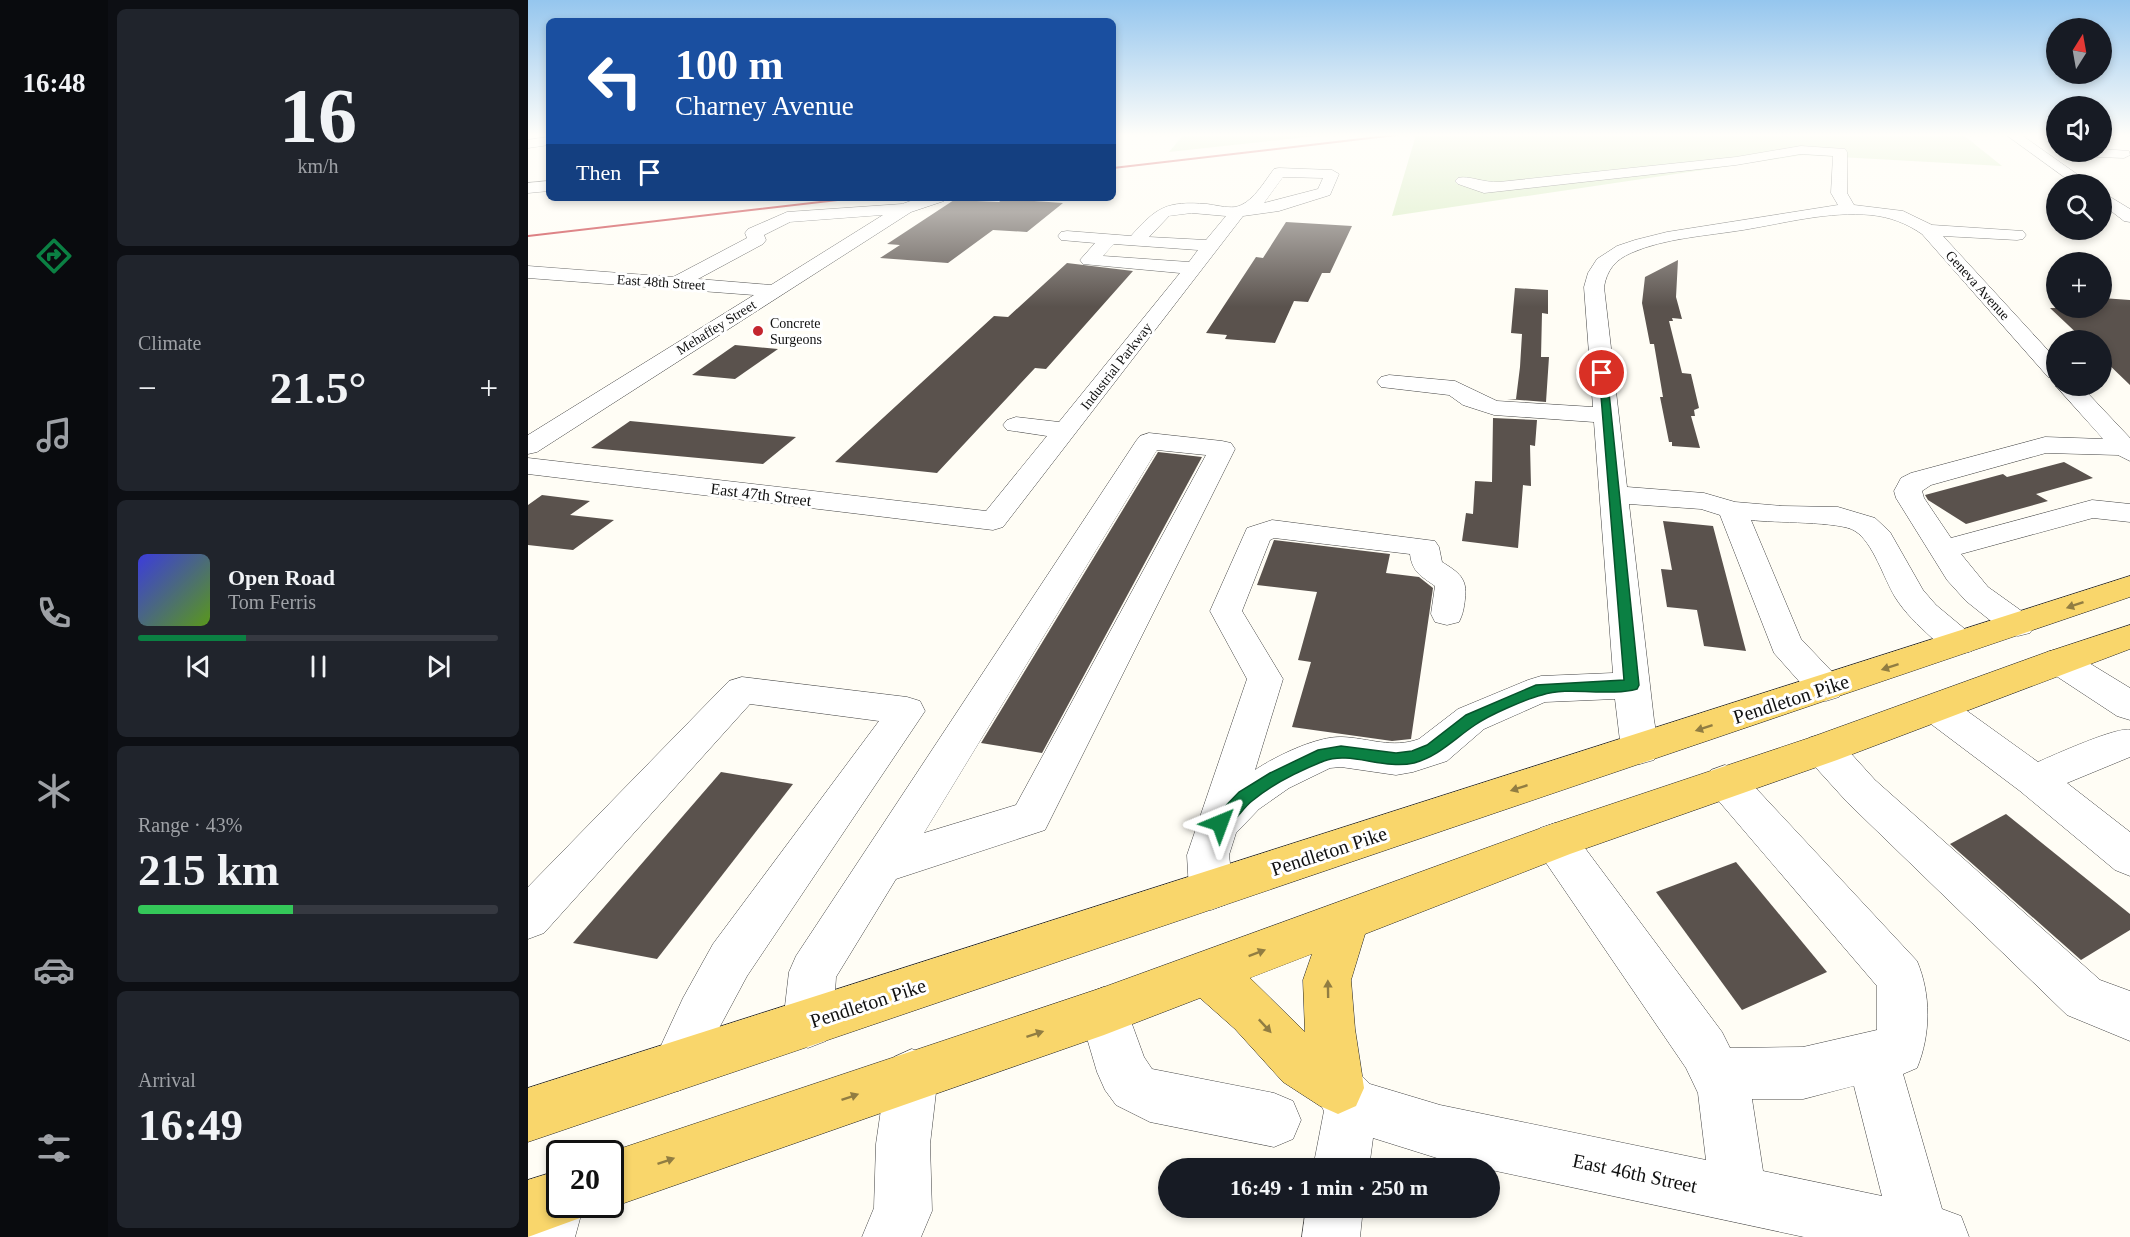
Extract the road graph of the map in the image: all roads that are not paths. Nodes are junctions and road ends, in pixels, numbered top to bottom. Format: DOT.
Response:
graph roads {
  1 [pos="1265,192"];
  2 [pos="1324,192"];
  3 [pos="1839,192"];
  4 [pos="926,201"];
  5 [pos="2112,204"];
  6 [pos="905,209"];
  7 [pos="1849,210"];
  8 [pos="1238,212"];
  9 [pos="2130,218"];
  10 [pos="1928,230"];
  11 [pos="2017,235"];
  12 [pos="1067,236"];
  13 [pos="1109,238"];
  14 [pos="1136,241"];
  15 [pos="1211,246"];
  16 [pos="1193,268"];
  17 [pos="528,272"];
  18 [pos="548,274"];
  19 [pos="528,283"];
  20 [pos="677,284"];
  21 [pos="774,291"];
  22 [pos="2046,361"];
  23 [pos="1389,382"];
  24 [pos="2077,396"];
  25 [pos="1606,416"];
  26 [pos="1016,425"];
  27 [pos="1065,430"];
  28 [pos="528,446"];
  29 [pos="2128,450"];
  30 [pos="528,466"];
  31 [pos="1614,495"];
  32 [pos="1732,510"];
  33 [pos="2130,513"];
  34 [pos="993,521"];
  35 [pos="1942,550"];
  36 [pos="2130,586"];
  37 [pos="1447,614"];
  38 [pos="2018,625"];
  39 [pos="2130,637"];
  40 [pos="1960,643"];
  41 [pos="2059,661"];
  42 [pos="1632,685"];
  43 [pos="1826,688"];
  44 [pos="2130,706"];
  45 [pos="1936,708"];
  46 [pos="2125,743"];
  47 [pos="1640,748"];
  48 [pos="1823,749"];
  49 [pos="2034,780"];
  50 [pos="1725,781"];
  51 [pos="1220,823"];
  52 [pos="1555,841"];
  53 [pos="2124,845"];
  54 [pos="880,865"];
  55 [pos="1211,890"];
  56 [pos="528,918"];
  57 [pos="1347,919"];
  58 [pos="1207,972"];
  59 [pos="1104,1011"];
  60 [pos="2130,1016"];
  61 [pos="808,1023"];
  62 [pos="1872,1056"];
  63 [pos="678,1065"];
  64 [pos="1716,1074"];
  65 [pos="912,1075"];
  66 [pos="1345,1096"];
  67 [pos="528,1115"];
  68 [pos="1274,1120"];
  69 [pos="1342,1158"];
  70 [pos="624,1175"];
  71 [pos="1737,1195"];
  72 [pos="1334,1218"];
  73 [pos="1930,1235"];
  74 [pos="891,1237"];
  75 [pos="1331,1237"];
  1 -- 8 [label="street, Industrial Parkway"];
  2 -- 8 [label="street, Industrial Parkway"];
  3 -- 7 [label="street"];
  4 -- 6 [label="street"];
  5 -- 9 [label="street"];
  6 -- 20 [label="street"];
  6 -- 21 [label="street, Mehaffey Street"];
  7 -- 10 [label="street, Geneva Avenue"];
  7 -- 25 [label="street, Geneva Avenue"];
  8 -- 14 [label="street"];
  8 -- 15 [label="street, Industrial Parkway"];
  10 -- 11 [label="street"];
  10 -- 22 [label="street, Geneva Avenue"];
  12 -- 13 [label="street"];
  13 -- 14 [label="street"];
  13 -- 16 [label="street"];
  14 -- 15 [label="street"];
  15 -- 16 [label="street, Industrial Parkway"];
  16 -- 27 [label="street, Industrial Parkway"];
  17 -- 18 [label="street, East 48th Street"];
  18 -- 19 [label="street"];
  18 -- 20 [label="street, East 48th Street"];
  20 -- 21 [label="street, East 48th Street"];
  21 -- 28 [label="street, Mehaffey Street"];
  23 -- 25 [label="street"];
  24 -- 29 [label="street"];
  25 -- 31 [label="street"];
  26 -- 27 [label="street"];
  27 -- 34 [label="street, Industrial Parkway"];
  29 -- 35 [label="street"];
  30 -- 34 [label="street, East 47th Street"];
  31 -- 32 [label="street"];
  31 -- 42 [label="street"];
  32 -- 40 [label="street"];
  32 -- 43 [label="street"];
  33 -- 35 [label="street"];
  35 -- 38 [label="street"];
  36 -- 38 [label="main road, Pendleton Pike, one-way"];
  37 -- 51 [label="street"];
  38 -- 40 [label="main road, Pendleton Pike"];
  39 -- 41 [label="main road"];
  40 -- 43 [label="main road, Pendleton Pike, one-way"];
  41 -- 44 [label="street"];
  41 -- 45 [label="main road"];
  42 -- 47 [label="street"];
  42 -- 51 [label="street"];
  43 -- 47 [label="main road, Pendleton Pike, one-way"];
  45 -- 48 [label="main road"];
  45 -- 49 [label="street"];
  46 -- 49 [label="street"];
  47 -- 55 [label="main road, Pendleton Pike, one-way"];
  48 -- 50 [label="main road"];
  48 -- 60 [label="street"];
  49 -- 53 [label="street"];
  50 -- 52 [label="main road"];
  50 -- 62 [label="street"];
  51 -- 55 [label="street"];
  52 -- 57 [label="main road"];
  52 -- 64 [label="street"];
  54 -- 54 [label="street"];
  54 -- 61 [label="street"];
  55 -- 61 [label="main road, Pendleton Pike"];
  56 -- 63 [label="street"];
  58 -- 57 [label="main road, one-way"];
  66 -- 57 [label="main road, one-way"];
  58 -- 59 [label="main road"];
  58 -- 66 [label="main road, one-way"];
  65 -- 59 [label="main road, one-way"];
  59 -- 68 [label="street"];
  61 -- 63 [label="main road, Pendleton Pike"];
  62 -- 64 [label="street"];
  62 -- 73 [label="street"];
  63 -- 67 [label="main road, Pendleton Pike"];
  64 -- 71 [label="street"];
  70 -- 65 [label="main road, one-way"];
  65 -- 74 [label="street"];
  66 -- 69 [label="street"];
  66 -- 71 [label="street, East 46th Street"];
  71 -- 73 [label="street, East 46th Street"];
  72 -- 75 [label="street"];
}
